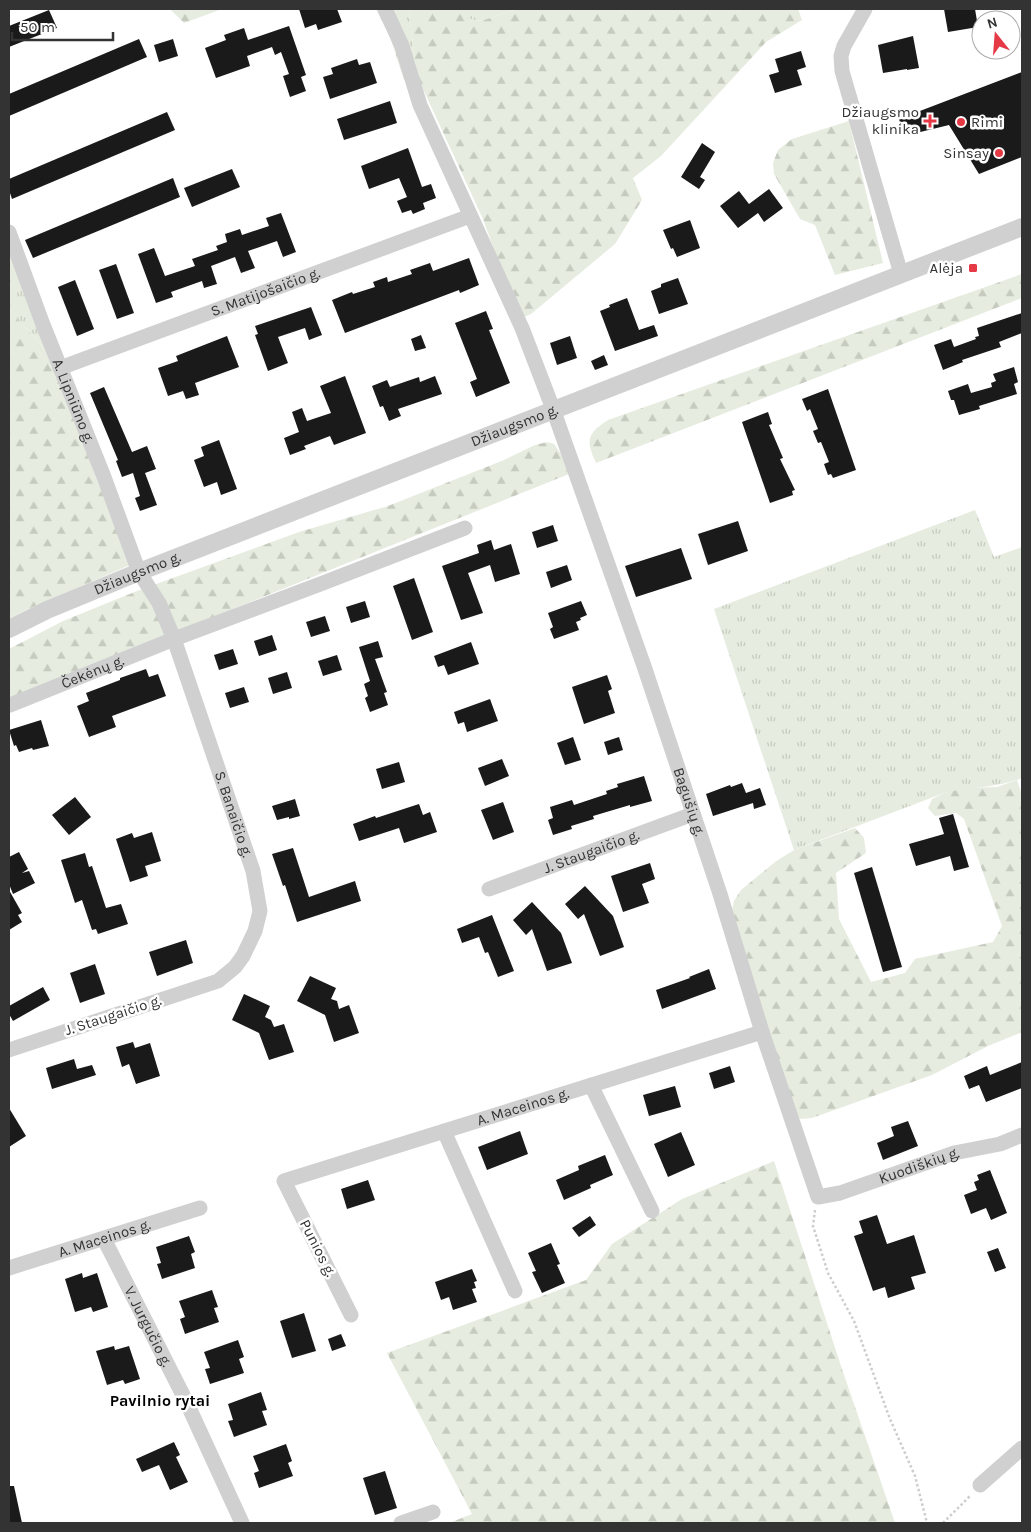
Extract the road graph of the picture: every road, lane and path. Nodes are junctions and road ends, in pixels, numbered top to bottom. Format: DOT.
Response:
graph roads {
  1 [pos="385,9"];
  2 [pos="866,9"];
  3 [pos="470,216"];
  4 [pos="1022,227"];
  5 [pos="9,232"];
  6 [pos="900,274"];
  7 [pos="60,368"];
  8 [pos="553,409"];
  9 [pos="466,528"];
  10 [pos="139,572"];
  11 [pos="9,629"];
  12 [pos="174,639"];
  13 [pos="10,704"];
  14 [pos="693,814"];
  15 [pos="489,889"];
  16 [pos="218,982"];
  17 [pos="762,1032"];
  18 [pos="9,1050"];
  19 [pos="591,1085"];
  20 [pos="444,1131"];
  21 [pos="1022,1135"];
  22 [pos="284,1181"];
  23 [pos="818,1197"];
  24 [pos="200,1208"];
  25 [pos="652,1211"];
  26 [pos="104,1239"];
  27 [pos="9,1268"];
  28 [pos="515,1291"];
  29 [pos="352,1315"];
  30 [pos="1022,1448"];
  31 [pos="980,1485"];
  32 [pos="433,1512"];
  33 [pos="242,1523"];
  34 [pos="402,1523"];
  35 [pos="927,1523"];
  36 [pos="943,1523"];
  1 -- 3 [label="street, Bagušių g."];
  2 -- 6 [label="street"];
  3 -- 7 [label="street, S. Matijošaičio g."];
  3 -- 8 [label="street, Bagušių g."];
  4 -- 6 [label="street, Džiaugsmo g."];
  5 -- 7 [label="street, A. Lipniūno g."];
  6 -- 8 [label="street, Džiaugsmo g."];
  7 -- 10 [label="street, A. Lipniūno g."];
  8 -- 10 [label="street, Džiaugsmo g."];
  8 -- 14 [label="street, Bagušių g."];
  9 -- 12 [label="street"];
  10 -- 11 [label="street, Džiaugsmo g."];
  10 -- 12 [label="street, S. Banaičio g."];
  12 -- 13 [label="street, Čekėnų g."];
  12 -- 16 [label="street, S. Banaičio g."];
  14 -- 15 [label="street, J. Staugaičio g."];
  14 -- 17 [label="street, Bagušių g."];
  16 -- 18 [label="street, J. Staugaičio g."];
  17 -- 19 [label="street, A. Maceinos g."];
  17 -- 23 [label="street, Bagušių g."];
  19 -- 20 [label="street, A. Maceinos g."];
  19 -- 25 [label="street"];
  20 -- 22 [label="street, A. Maceinos g."];
  20 -- 28 [label="street"];
  21 -- 23 [label="street, Kuodiškių g."];
  22 -- 29 [label="street, Punios g."];
  23 -- 35 [label="path"];
  24 -- 26 [label="street, A. Maceinos g."];
  26 -- 27 [label="street, A. Maceinos g."];
  26 -- 33 [label="street, V. Jurgučio g."];
  30 -- 31 [label="street"];
  31 -- 36 [label="path"];
  32 -- 34 [label="street"];
}
